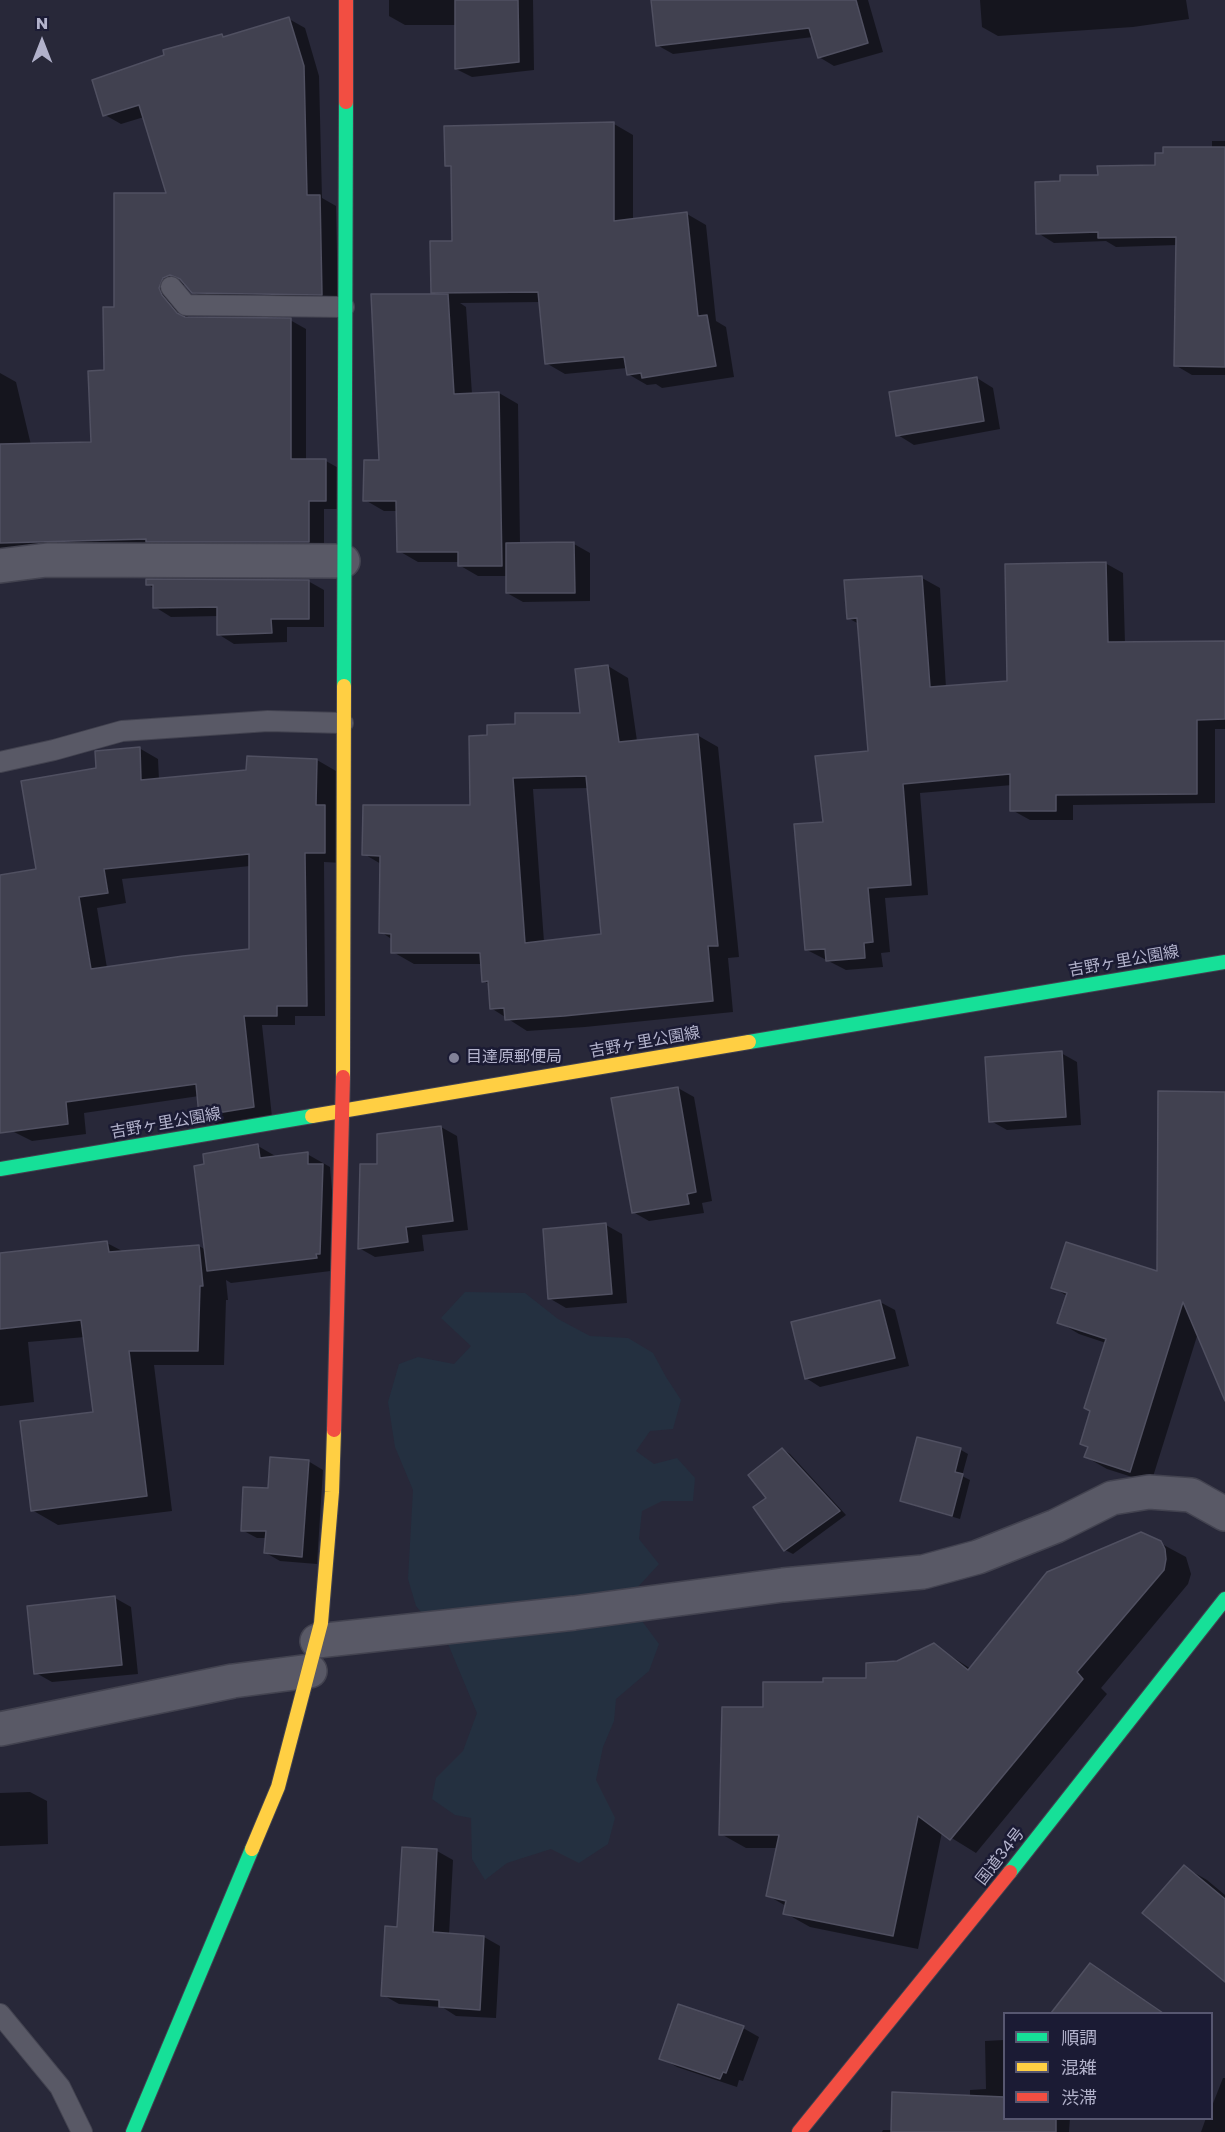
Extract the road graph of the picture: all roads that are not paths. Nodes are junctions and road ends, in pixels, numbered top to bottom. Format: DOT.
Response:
graph roads {
  1 [pos="345,0"];
  2 [pos="171,287"];
  3 [pos="344,308"];
  4 [pos="344,561"];
  5 [pos="0,566"];
  6 [pos="344,723"];
  7 [pos="0,762"];
  8 [pos="1225,962"];
  9 [pos="343,1111"];
  10 [pos="0,1169"];
  11 [pos="1225,1514"];
  12 [pos="1225,1599"];
  13 [pos="313,1656"];
  14 [pos="0,1729"];
  15 [pos="0,2014"];
  16 [pos="82,2132"];
  17 [pos="133,2132"];
  18 [pos="799,2132"];
  1 -- 3 [label="main road"];
  2 -- 3 [label="lane"];
  3 -- 4 [label="main road"];
  4 -- 5 [label="street"];
  4 -- 6 [label="main road"];
  6 -- 7 [label="lane"];
  6 -- 9 [label="main road"];
  8 -- 9 [label="main road, 吉野ヶ里公園線"];
  9 -- 10 [label="main road, 吉野ヶ里公園線"];
  9 -- 13 [label="main road"];
  11 -- 13 [label="street"];
  12 -- 18 [label="main road, 国道34号"];
  13 -- 14 [label="street"];
  13 -- 17 [label="main road"];
  15 -- 16 [label="lane"];
}
